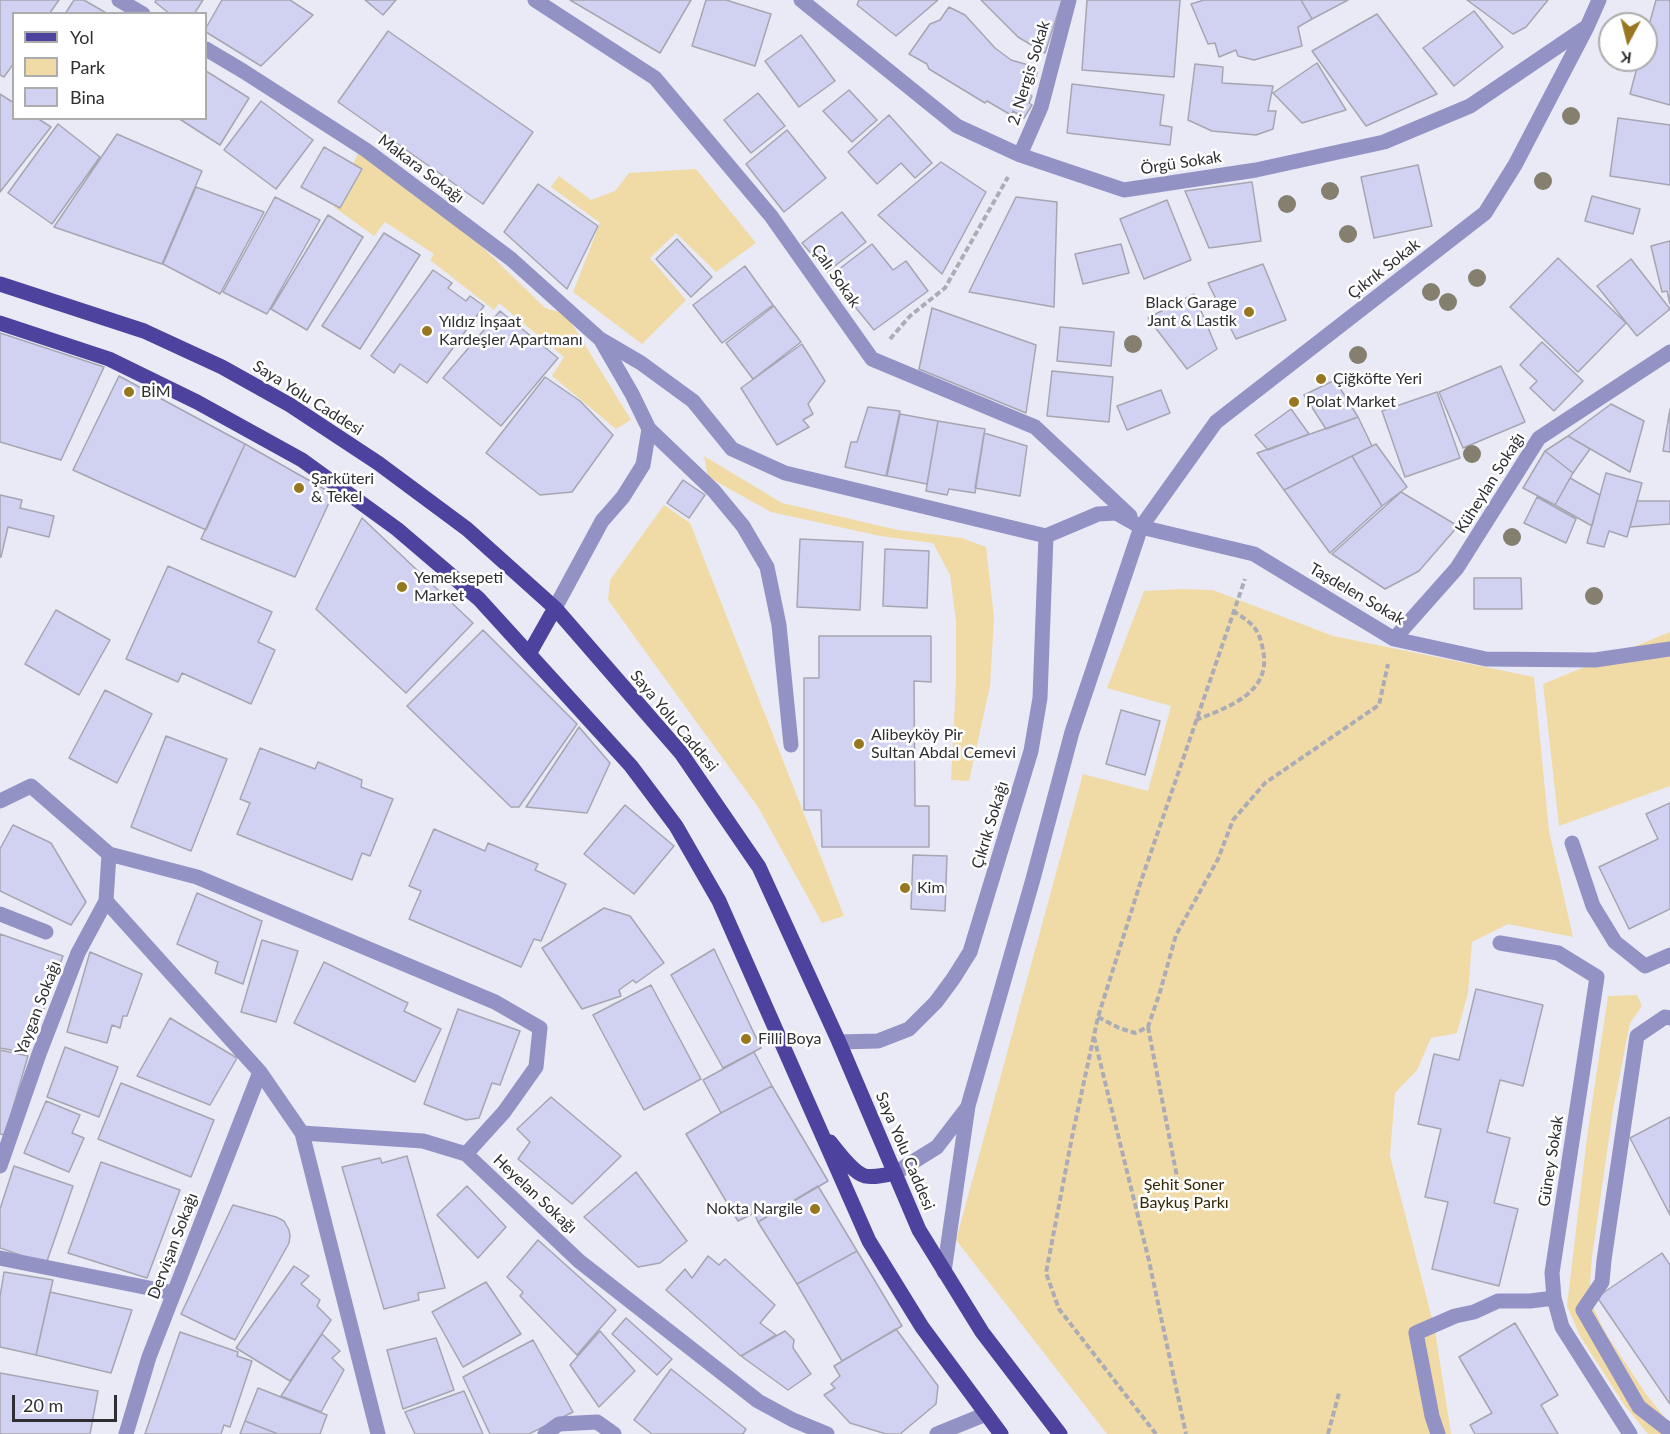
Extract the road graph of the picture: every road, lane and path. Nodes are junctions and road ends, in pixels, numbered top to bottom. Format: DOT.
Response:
graph roads {
  1 [pos="119,0"];
  2 [pos="535,0"];
  3 [pos="801,0"];
  4 [pos="1069,0"];
  5 [pos="1599,0"];
  6 [pos="140,12"];
  7 [pos="1587,27"];
  8 [pos="207,50"];
  9 [pos="1020,156"];
  10 [pos="0,284"];
  11 [pos="0,323"];
  12 [pos="600,339"];
  13 [pos="1670,352"];
  14 [pos="872,359"];
  15 [pos="649,429"];
  16 [pos="1141,527"];
  17 [pos="1046,536"];
  18 [pos="1254,554"];
  19 [pos="555,608"];
  20 [pos="1233,611"];
  21 [pos="1394,639"];
  22 [pos="1670,649"];
  23 [pos="530,654"];
  24 [pos="1196,720"];
  25 [pos="791,745"];
  26 [pos="0,801"];
  27 [pos="1572,843"];
  28 [pos="109,854"];
  29 [pos="106,901"];
  30 [pos="0,914"];
  31 [pos="46,932"];
  32 [pos="1500,943"];
  33 [pos="1670,955"];
  34 [pos="1098,1017"];
  35 [pos="1670,1018"];
  36 [pos="1148,1027"];
  37 [pos="1094,1036"];
  38 [pos="839,1042"];
  39 [pos="260,1072"];
  40 [pos="968,1106"];
  41 [pos="820,1131"];
  42 [pos="302,1133"];
  43 [pos="466,1154"];
  44 [pos="0,1166"];
  45 [pos="895,1173"];
  46 [pos="1178,1182"];
  47 [pos="0,1258"];
  48 [pos="944,1272"];
  49 [pos="174,1293"];
  50 [pos="1554,1298"];
  51 [pos="1339,1393"];
  52 [pos="986,1414"];
  53 [pos="1670,1431"];
  54 [pos="126,1434"];
  55 [pos="378,1434"];
  56 [pos="545,1434"];
  57 [pos="614,1434"];
  58 [pos="827,1434"];
  59 [pos="937,1434"];
  60 [pos="1001,1434"];
  61 [pos="1060,1434"];
  62 [pos="1156,1434"];
  63 [pos="1186,1434"];
  64 [pos="1328,1434"];
  65 [pos="1438,1434"];
  66 [pos="1630,1434"];
  1 -- 6 [label="street"];
  2 -- 14 [label="street, Çalı Sokak"];
  3 -- 9 [label="street, Örgü Sokak"];
  4 -- 9 [label="street, 2. Nergis Sokak"];
  5 -- 7 [label="street, Çıkrık Sokak"];
  7 -- 9 [label="street, Örgü Sokak"];
  7 -- 16 [label="street, Çıkrık Sokak"];
  8 -- 12 [label="street, Makara Sokağı"];
  9 -- 14 [label="path"];
  10 -- 19 [label="main road, Saya Yolu Caddesi"];
  11 -- 23 [label="main road"];
  12 -- 15 [label="street"];
  12 -- 17 [label="street"];
  13 -- 21 [label="street, Küheylan Sokağı"];
  14 -- 16 [label="street"];
  15 -- 19 [label="street"];
  15 -- 25 [label="street"];
  16 -- 17 [label="street, Taşdelen Sokak"];
  16 -- 18 [label="street, Taşdelen Sokak"];
  16 -- 40 [label="street, Çıkrık Sokak"];
  17 -- 38 [label="street, Çıkrık Sokağı"];
  18 -- 20 [label="path"];
  18 -- 21 [label="street, Taşdelen Sokak"];
  19 -- 23 [label="main road"];
  19 -- 38 [label="main road, Saya Yolu Caddesi"];
  20 -- 24 [label="path"];
  20 -- 24 [label="path"];
  21 -- 22 [label="street, Taşdelen Sokak"];
  21 -- 36 [label="path"];
  23 -- 41 [label="main road"];
  24 -- 34 [label="path"];
  26 -- 28 [label="street"];
  27 -- 33 [label="street"];
  28 -- 29 [label="street"];
  28 -- 43 [label="street"];
  29 -- 39 [label="street"];
  29 -- 44 [label="street, Yaygan Sokağı"];
  30 -- 31 [label="street"];
  32 -- 50 [label="street, Güney Sokak"];
  34 -- 36 [label="path"];
  34 -- 37 [label="path"];
  35 -- 53 [label="street"];
  36 -- 46 [label="path"];
  37 -- 62 [label="path"];
  37 -- 63 [label="path"];
  38 -- 45 [label="main road, Saya Yolu Caddesi"];
  39 -- 42 [label="street"];
  39 -- 49 [label="street, Dervişan Sokağı"];
  40 -- 45 [label="street"];
  40 -- 48 [label="street"];
  41 -- 45 [label="main road"];
  41 -- 52 [label="main road"];
  42 -- 43 [label="street"];
  42 -- 55 [label="street"];
  43 -- 58 [label="street, Heyelan Sokağı"];
  45 -- 48 [label="main road, Saya Yolu Caddesi"];
  47 -- 49 [label="street"];
  48 -- 61 [label="main road, Saya Yolu Caddesi"];
  49 -- 54 [label="street, Dervişan Sokağı"];
  50 -- 65 [label="street"];
  50 -- 66 [label="street, Güney Sokak"];
  51 -- 64 [label="path"];
  52 -- 59 [label="street"];
  52 -- 60 [label="main road"];
  56 -- 57 [label="street"];
}
